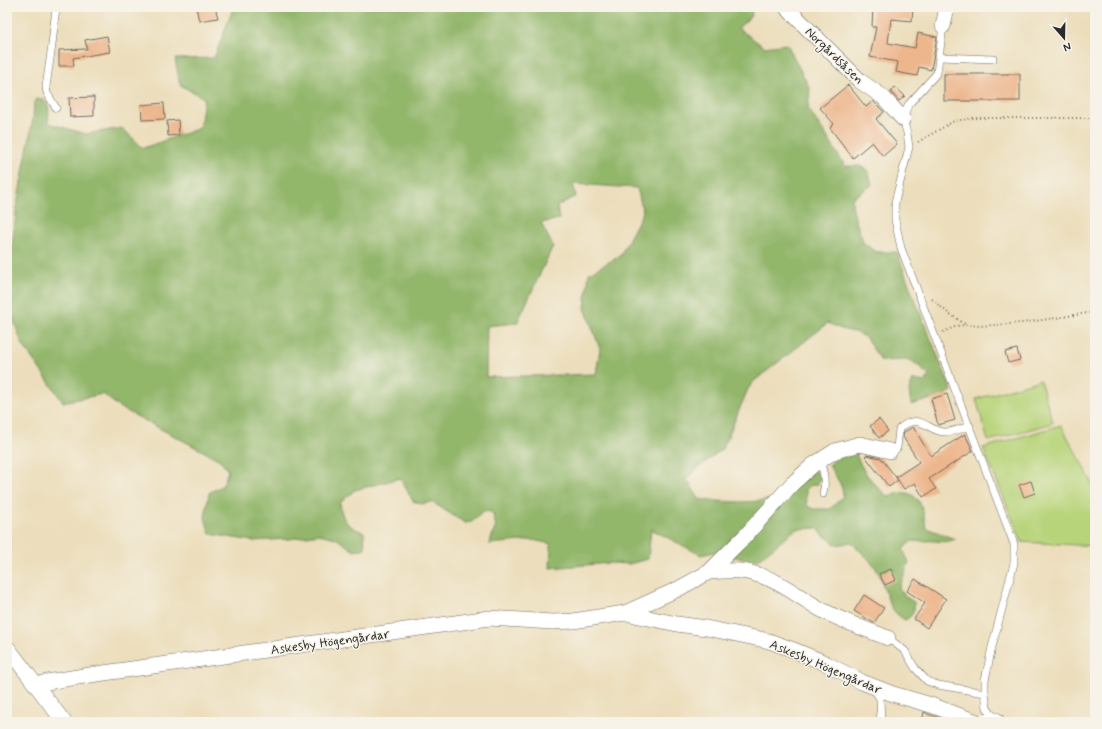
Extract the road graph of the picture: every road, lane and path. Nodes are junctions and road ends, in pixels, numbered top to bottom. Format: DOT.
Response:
graph roads {
  1 [pos="56,7"];
  2 [pos="786,7"];
  3 [pos="947,7"];
  4 [pos="943,26"];
  5 [pos="940,57"];
  6 [pos="992,59"];
  7 [pos="56,108"];
  8 [pos="1095,118"];
  9 [pos="903,119"];
  10 [pos="909,147"];
  11 [pos="918,291"];
  12 [pos="1095,312"];
  13 [pos="966,325"];
  14 [pos="936,335"];
  15 [pos="970,426"];
  16 [pos="890,451"];
  17 [pos="820,461"];
  18 [pos="823,494"];
  19 [pos="709,572"];
  20 [pos="625,613"];
  21 [pos="888,638"];
  22 [pos="7,647"];
  23 [pos="37,684"];
  24 [pos="871,686"];
  25 [pos="985,693"];
  26 [pos="990,721"];
  27 [pos="64,722"];
  28 [pos="880,722"];
  29 [pos="977,722"];
  30 [pos="1014,722"];
  31 [pos="1021,722"];
  1 -- 7 [label="lane"];
  2 -- 9 [label="street, Norgårdsåsen"];
  3 -- 4 [label="street"];
  4 -- 5 [label="lane"];
  5 -- 6 [label="lane"];
  5 -- 9 [label="lane"];
  8 -- 10 [label="path"];
  9 -- 10 [label="lane"];
  10 -- 11 [label="lane"];
  11 -- 13 [label="path"];
  11 -- 14 [label="lane"];
  12 -- 13 [label="path"];
  13 -- 14 [label="path"];
  14 -- 15 [label="lane"];
  15 -- 16 [label="lane"];
  15 -- 25 [label="lane"];
  16 -- 17 [label="street, Askesby Högengårdar"];
  17 -- 18 [label="lane"];
  17 -- 19 [label="street, Askesby Högengårdar"];
  19 -- 20 [label="street, Askesby Högengårdar"];
  19 -- 21 [label="street, Askesby Högengårdar"];
  20 -- 23 [label="street, Askesby Högengårdar"];
  20 -- 24 [label="street, Askesby Högengårdar"];
  21 -- 25 [label="lane"];
  22 -- 23 [label="street"];
  23 -- 27 [label="street"];
  24 -- 28 [label="lane"];
  24 -- 29 [label="street, Askesby Högengårdar"];
  25 -- 26 [label="lane"];
  30 -- 31 [label="path"];
}
